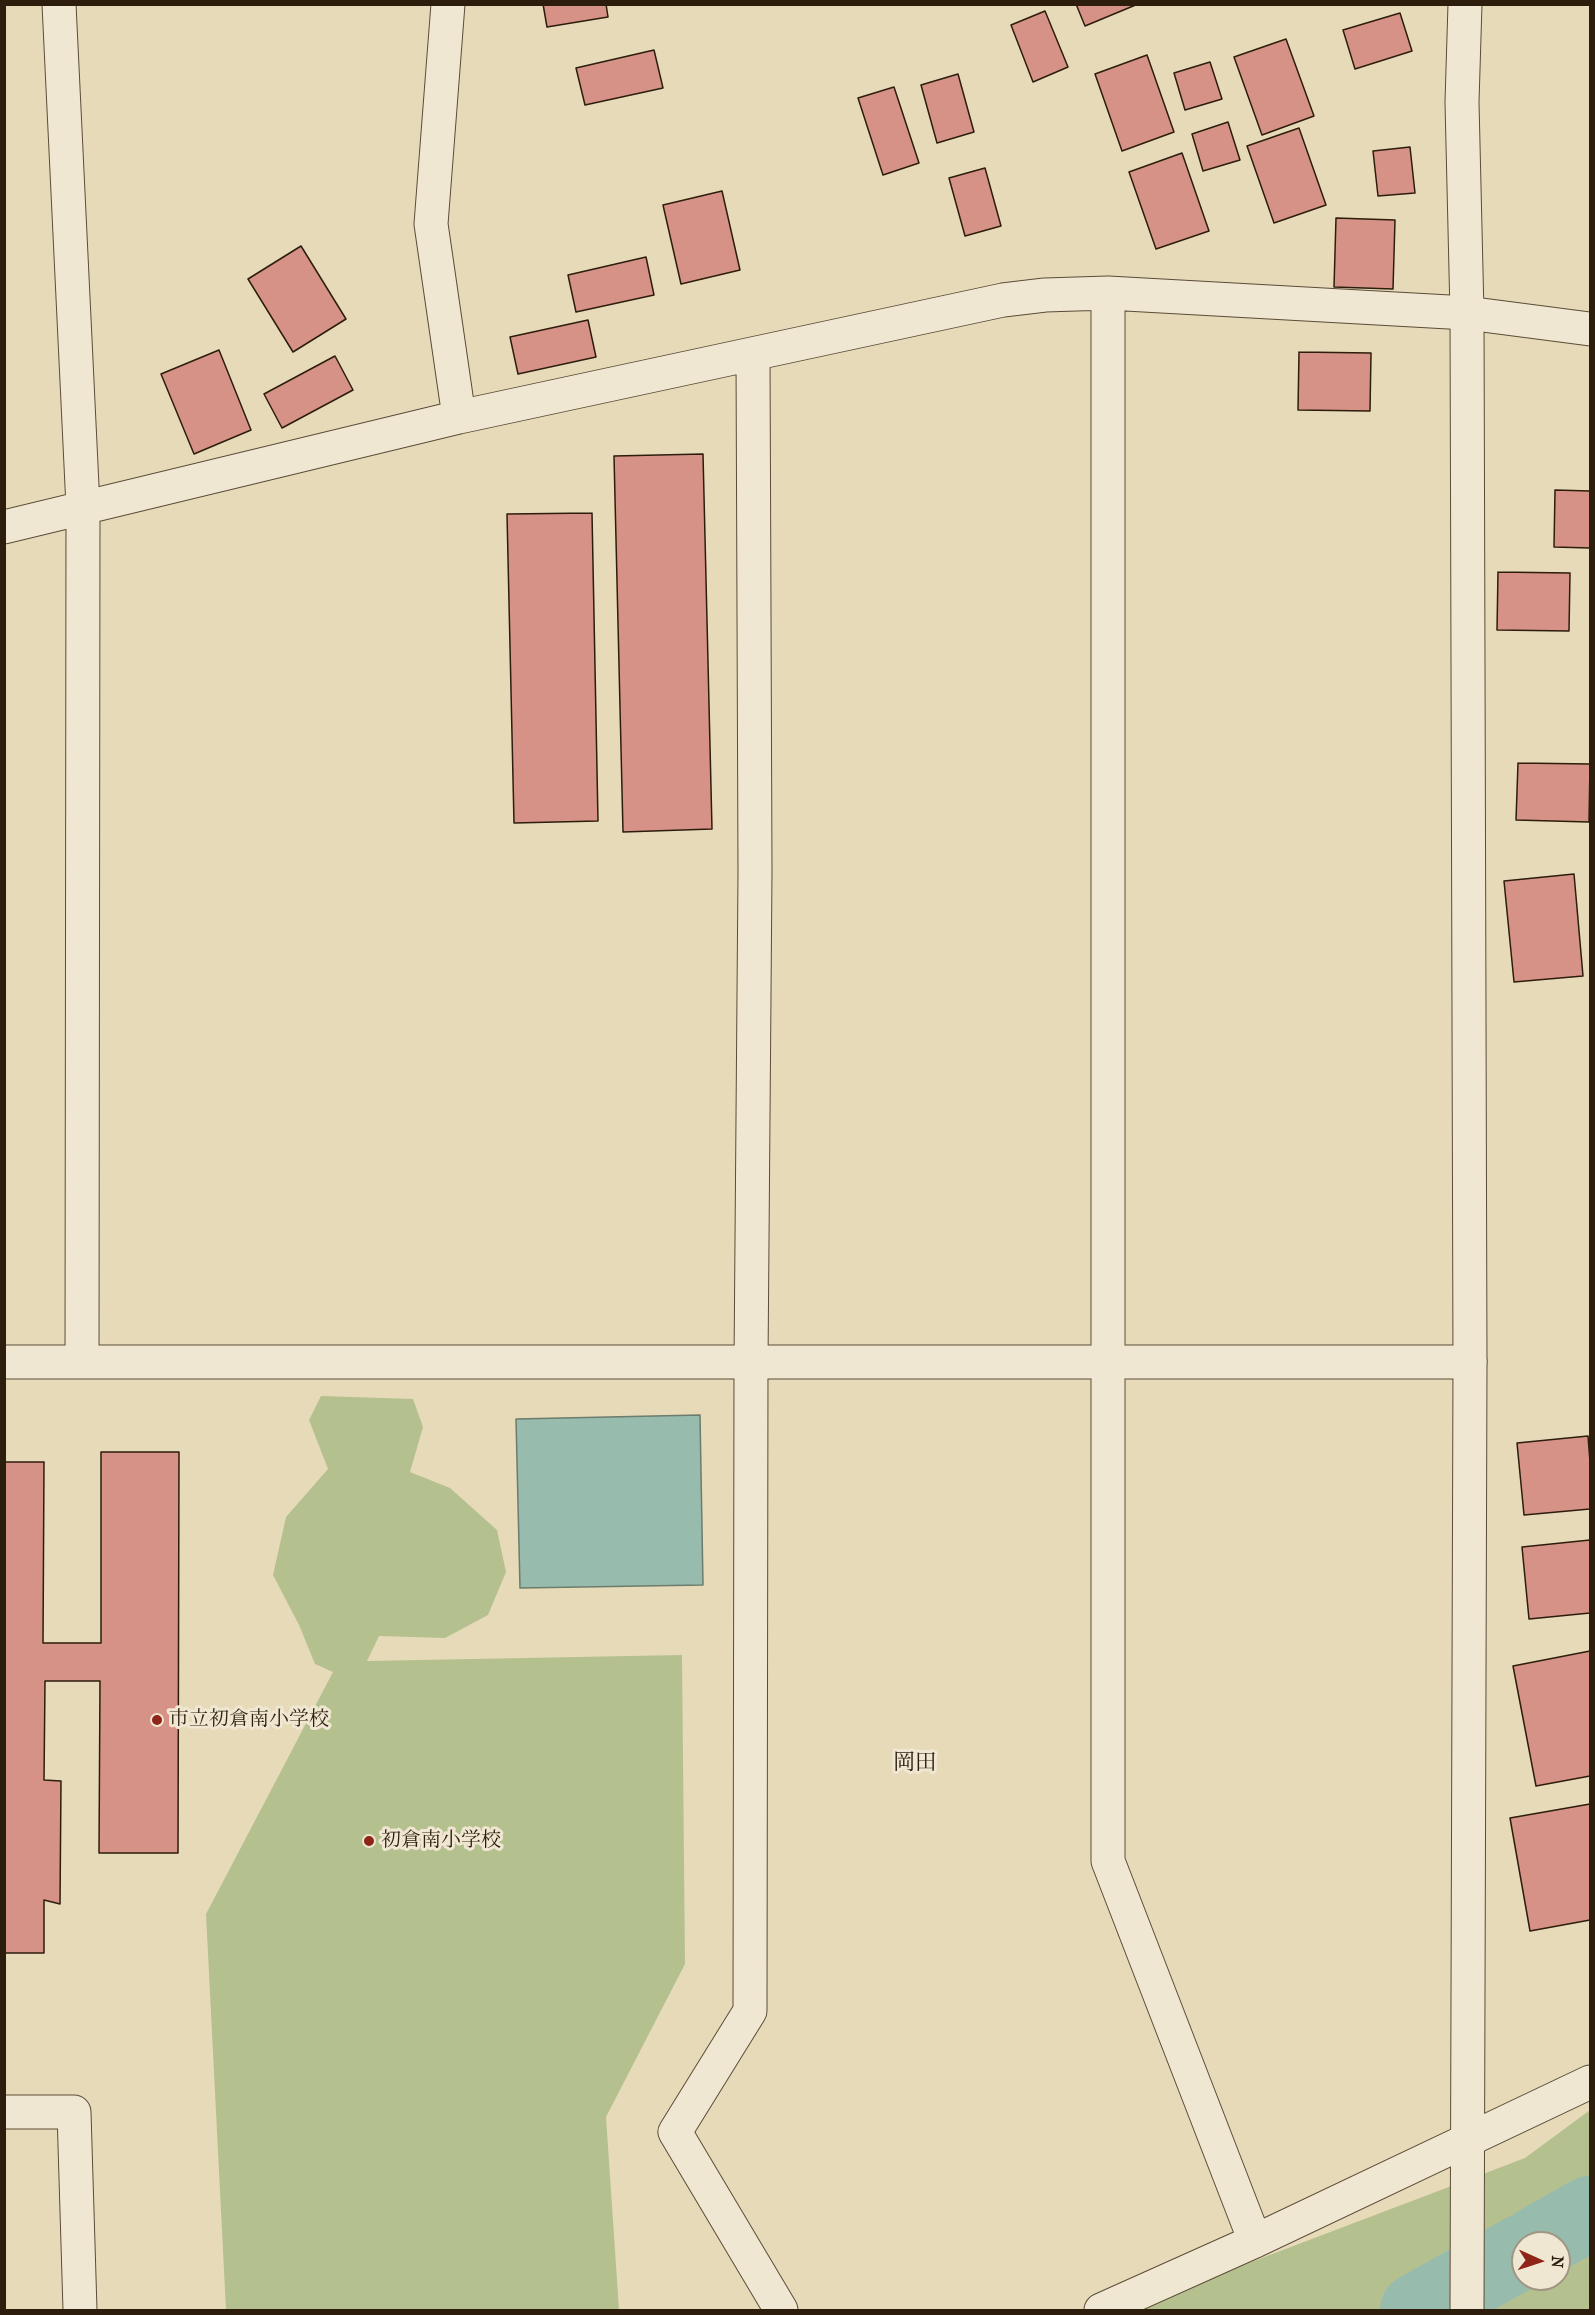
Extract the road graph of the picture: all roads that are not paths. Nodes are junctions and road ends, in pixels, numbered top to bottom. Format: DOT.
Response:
graph roads {
  1 [pos="59,4"];
  2 [pos="448,4"];
  3 [pos="1465,4"];
  4 [pos="1108,293"];
  5 [pos="1467,313"];
  6 [pos="1590,329"];
  7 [pos="753,354"];
  8 [pos="459,417"];
  9 [pos="82,507"];
  10 [pos="4,527"];
  11 [pos="4,1362"];
  12 [pos="82,1362"];
  13 [pos="1109,1362"];
  14 [pos="1470,1362"];
  15 [pos="751,1363"];
  16 [pos="1590,2082"];
  17 [pos="4,2112"];
  18 [pos="1469,2151"];
  19 [pos="1255,2241"];
  20 [pos="80,2310"];
  21 [pos="781,2310"];
  22 [pos="1101,2310"];
  23 [pos="1467,2310"];
  1 -- 9 [label="street"];
  2 -- 8 [label="street"];
  3 -- 5 [label="street"];
  4 -- 5 [label="street"];
  4 -- 7 [label="street"];
  4 -- 13 [label="street"];
  5 -- 6 [label="street"];
  5 -- 14 [label="street"];
  7 -- 8 [label="street"];
  7 -- 15 [label="street"];
  8 -- 9 [label="street"];
  9 -- 10 [label="street"];
  9 -- 12 [label="street"];
  11 -- 12 [label="street"];
  12 -- 15 [label="street"];
  13 -- 14 [label="street"];
  13 -- 15 [label="street"];
  13 -- 19 [label="street"];
  14 -- 18 [label="street"];
  15 -- 21 [label="street"];
  16 -- 18 [label="street"];
  17 -- 20 [label="street"];
  18 -- 19 [label="street"];
  18 -- 23 [label="street"];
  19 -- 22 [label="street"];
}
